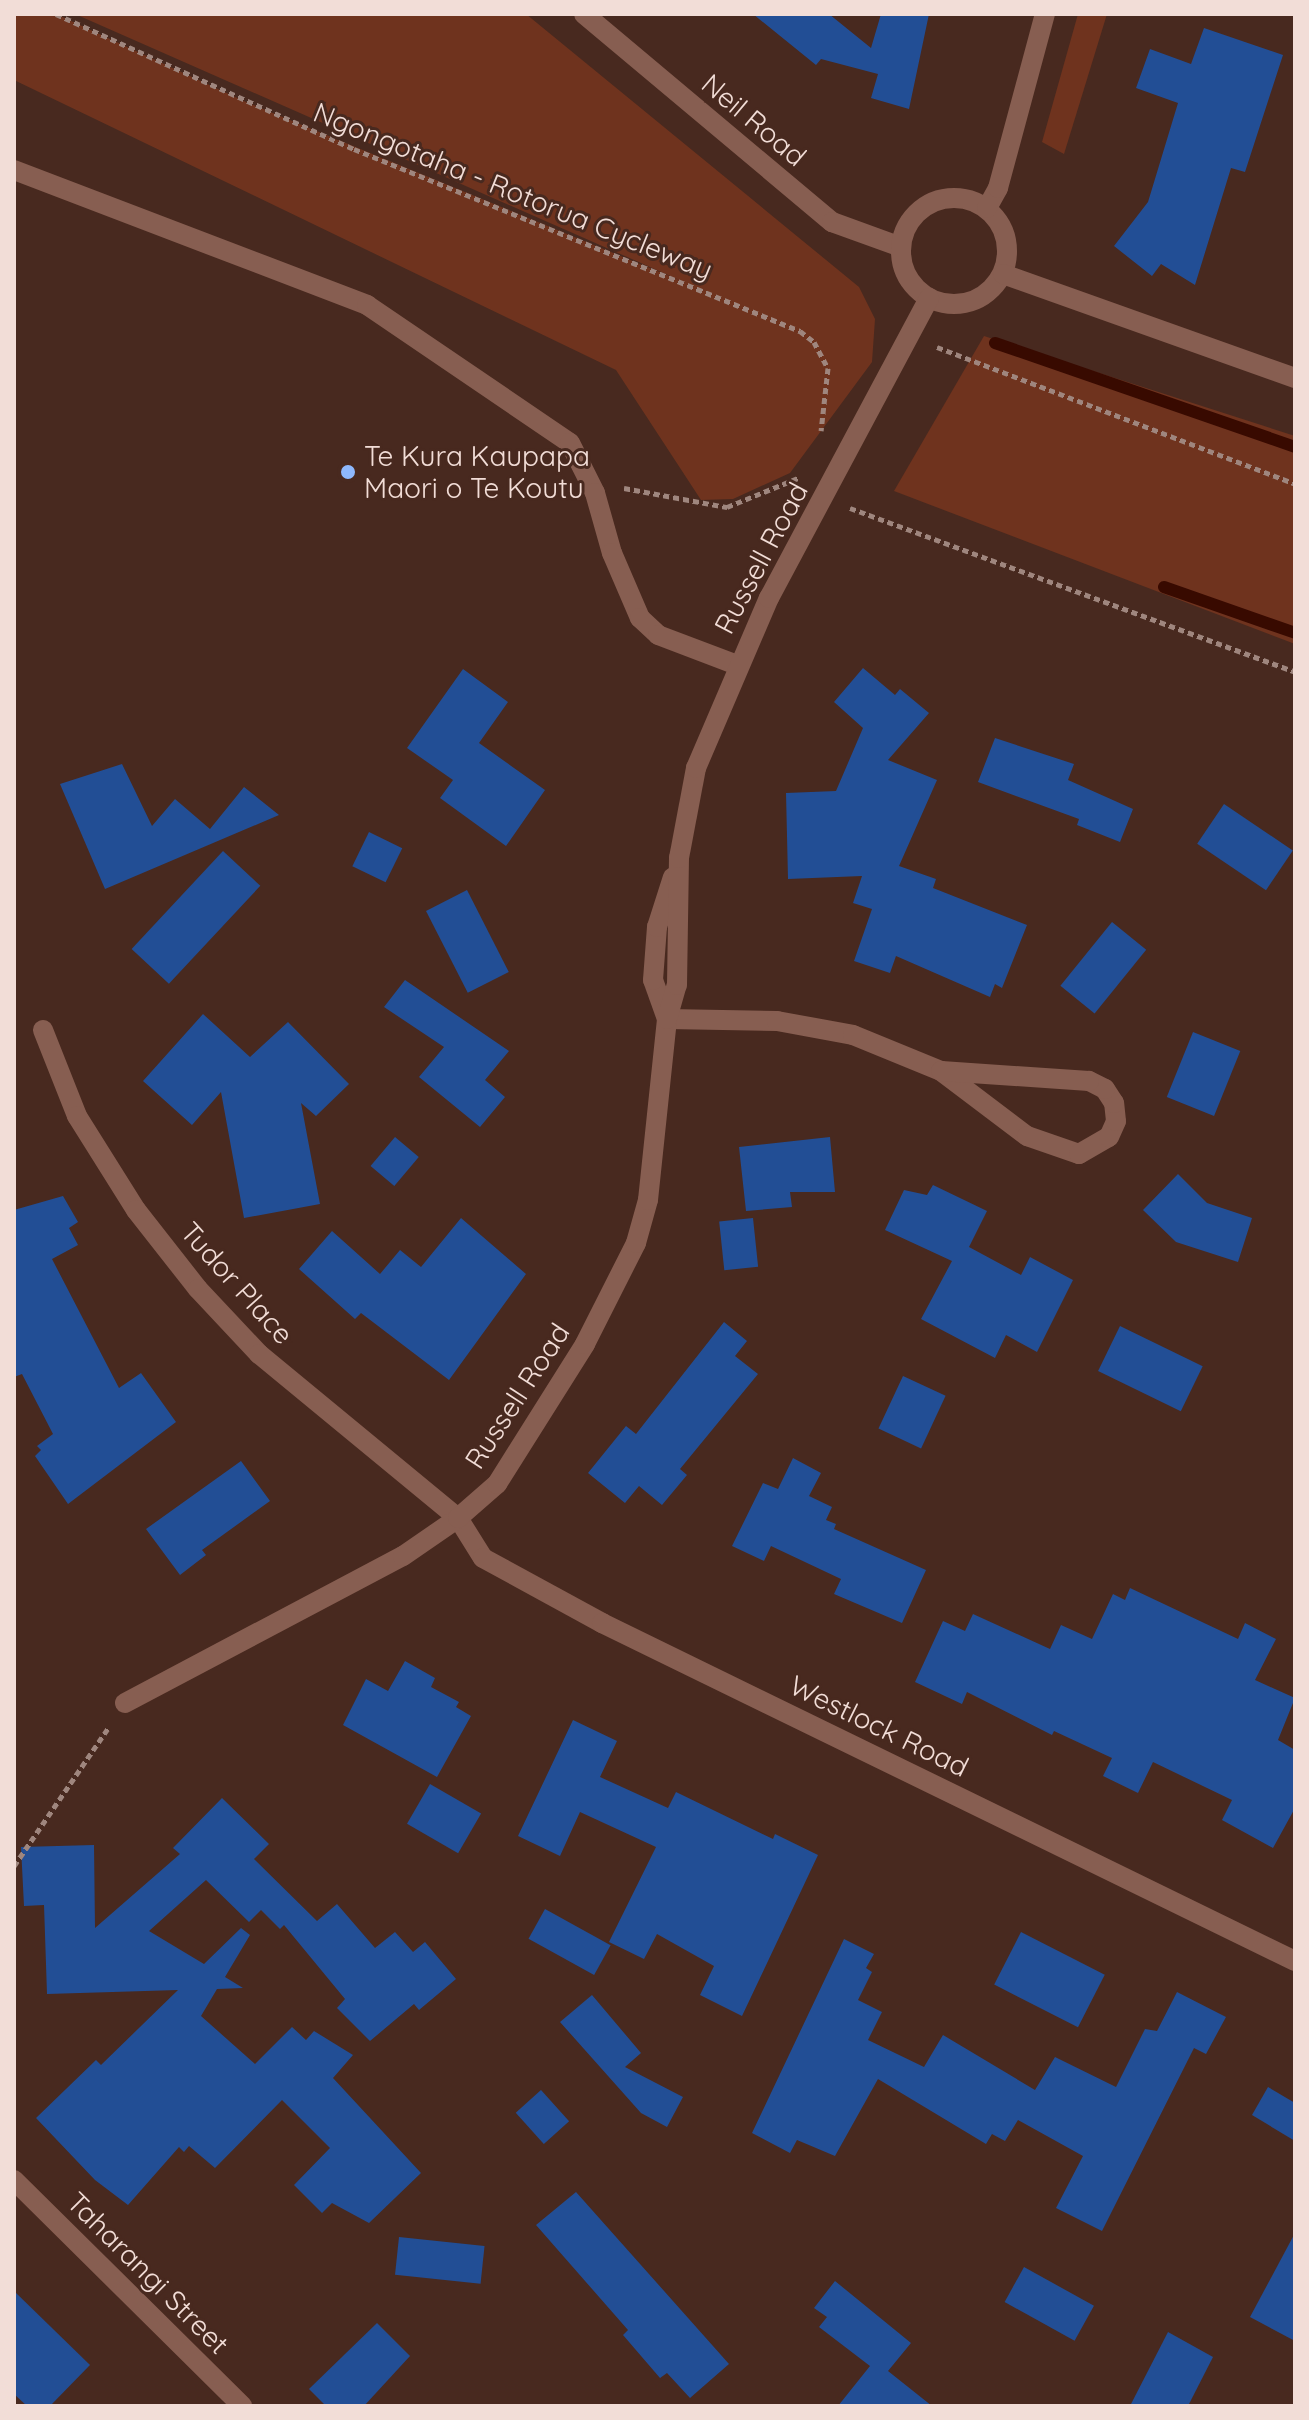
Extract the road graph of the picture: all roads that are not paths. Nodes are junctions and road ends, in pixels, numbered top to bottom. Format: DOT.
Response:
graph roads {
  1 [pos="584,14"];
  2 [pos="1045,14"];
  3 [pos="14,170"];
  4 [pos="987,208"];
  5 [pos="901,247"];
  6 [pos="1003,274"];
  7 [pos="929,298"];
  8 [pos="1295,378"];
  9 [pos="737,665"];
  10 [pos="667,1019"];
  11 [pos="43,1030"];
  12 [pos="941,1071"];
  13 [pos="458,1518"];
  14 [pos="125,1703"];
  15 [pos="1295,1961"];
  16 [pos="14,2180"];
  17 [pos="242,2406"];
  1 -- 5 [label="street, Neil Road"];
  2 -- 4 [label="street"];
  3 -- 9 [label="street"];
  4 -- 5 [label="street"];
  4 -- 6 [label="street"];
  5 -- 7 [label="street"];
  6 -- 7 [label="street"];
  6 -- 8 [label="street"];
  7 -- 9 [label="street, Russell Road"];
  9 -- 10 [label="street, Russell Road"];
  10 -- 12 [label="street"];
  10 -- 13 [label="street, Russell Road"];
  11 -- 13 [label="street, Tudor Place"];
  12 -- 12 [label="street"];
  13 -- 14 [label="street, Russell Road"];
  13 -- 15 [label="street, Westlock Road"];
  16 -- 17 [label="street, Taharangi Street"];
}
